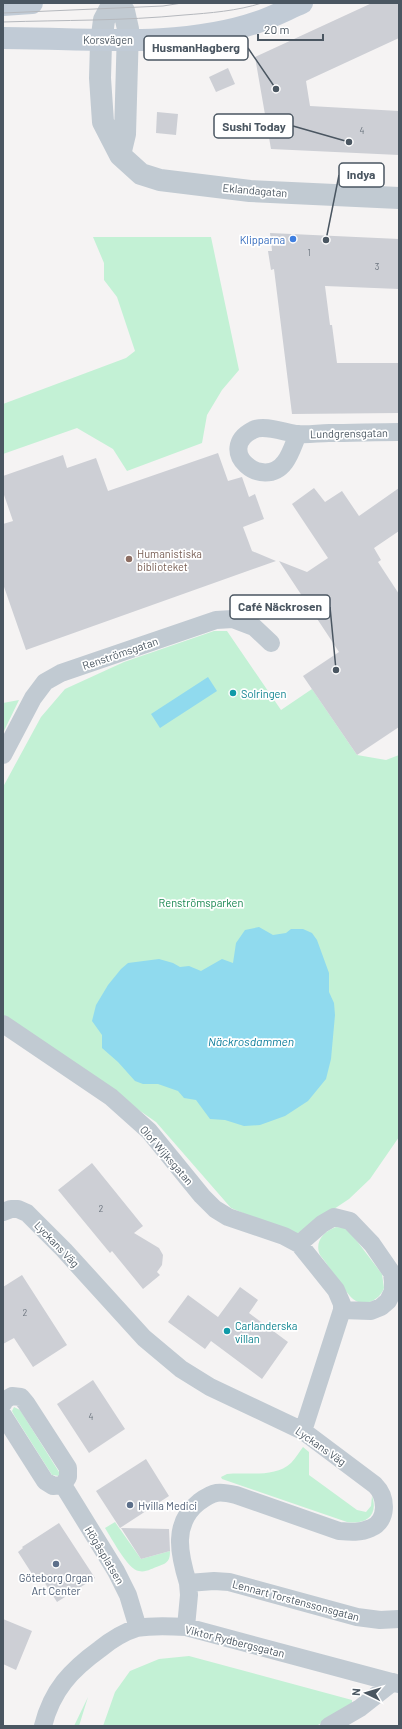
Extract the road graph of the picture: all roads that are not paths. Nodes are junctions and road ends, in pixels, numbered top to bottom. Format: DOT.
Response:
graph roads {
  1 [pos="32,3"];
  2 [pos="113,3"];
  3 [pos="117,3"];
  4 [pos="302,3"];
  5 [pos="3,5"];
  6 [pos="3,38"];
  7 [pos="102,40"];
  8 [pos="127,40"];
  9 [pos="120,155"];
  10 [pos="399,198"];
  11 [pos="399,432"];
  12 [pos="298,434"];
  13 [pos="271,643"];
  14 [pos="3,754"];
  15 [pos="3,1024"];
  16 [pos="10,1211"];
  17 [pos="299,1244"];
  18 [pos="342,1310"];
  19 [pos="3,1404"];
  20 [pos="3,1415"];
  21 [pos="303,1430"];
  22 [pos="63,1485"];
  23 [pos="188,1583"];
  24 [pos="399,1619"];
  25 [pos="186,1626"];
  26 [pos="138,1628"];
  27 [pos="396,1683"];
  28 [pos="43,1726"];
  29 [pos="329,1726"];
  1 -- 5 [label="main road"];
  2 -- 7 [label="street, Eklandagatan"];
  3 -- 8 [label="street"];
  4 -- 8 [label="main road, Korsvägen"];
  6 -- 7 [label="main road, Korsvägen"];
  7 -- 8 [label="main road, Korsvägen"];
  7 -- 9 [label="street, Eklandagatan"];
  8 -- 9 [label="street"];
  9 -- 10 [label="street, Eklandagatan"];
  11 -- 12 [label="street, Lundgrensgatan"];
  13 -- 14 [label="street, Renströmsgatan"];
  15 -- 17 [label="street, Olof Wijksgatan"];
  16 -- 21 [label="street, Lyckans Väg"];
  17 -- 18 [label="street, Olof Wijksgatan"];
  17 -- 18 [label="street"];
  18 -- 21 [label="street"];
  19 -- 22 [label="street"];
  20 -- 22 [label="street"];
  21 -- 23 [label="street, Lyckans Väg"];
  22 -- 26 [label="street, Högåsplatsen"];
  23 -- 24 [label="street, Lennart Torstenssonsgatan"];
  23 -- 25 [label="street"];
  25 -- 26 [label="street, Viktor Rydbergsgatan"];
  25 -- 27 [label="street, Viktor Rydbergsgatan"];
  26 -- 28 [label="street, Viktor Rydbergsgatan"];
  27 -- 29 [label="street"];
}
